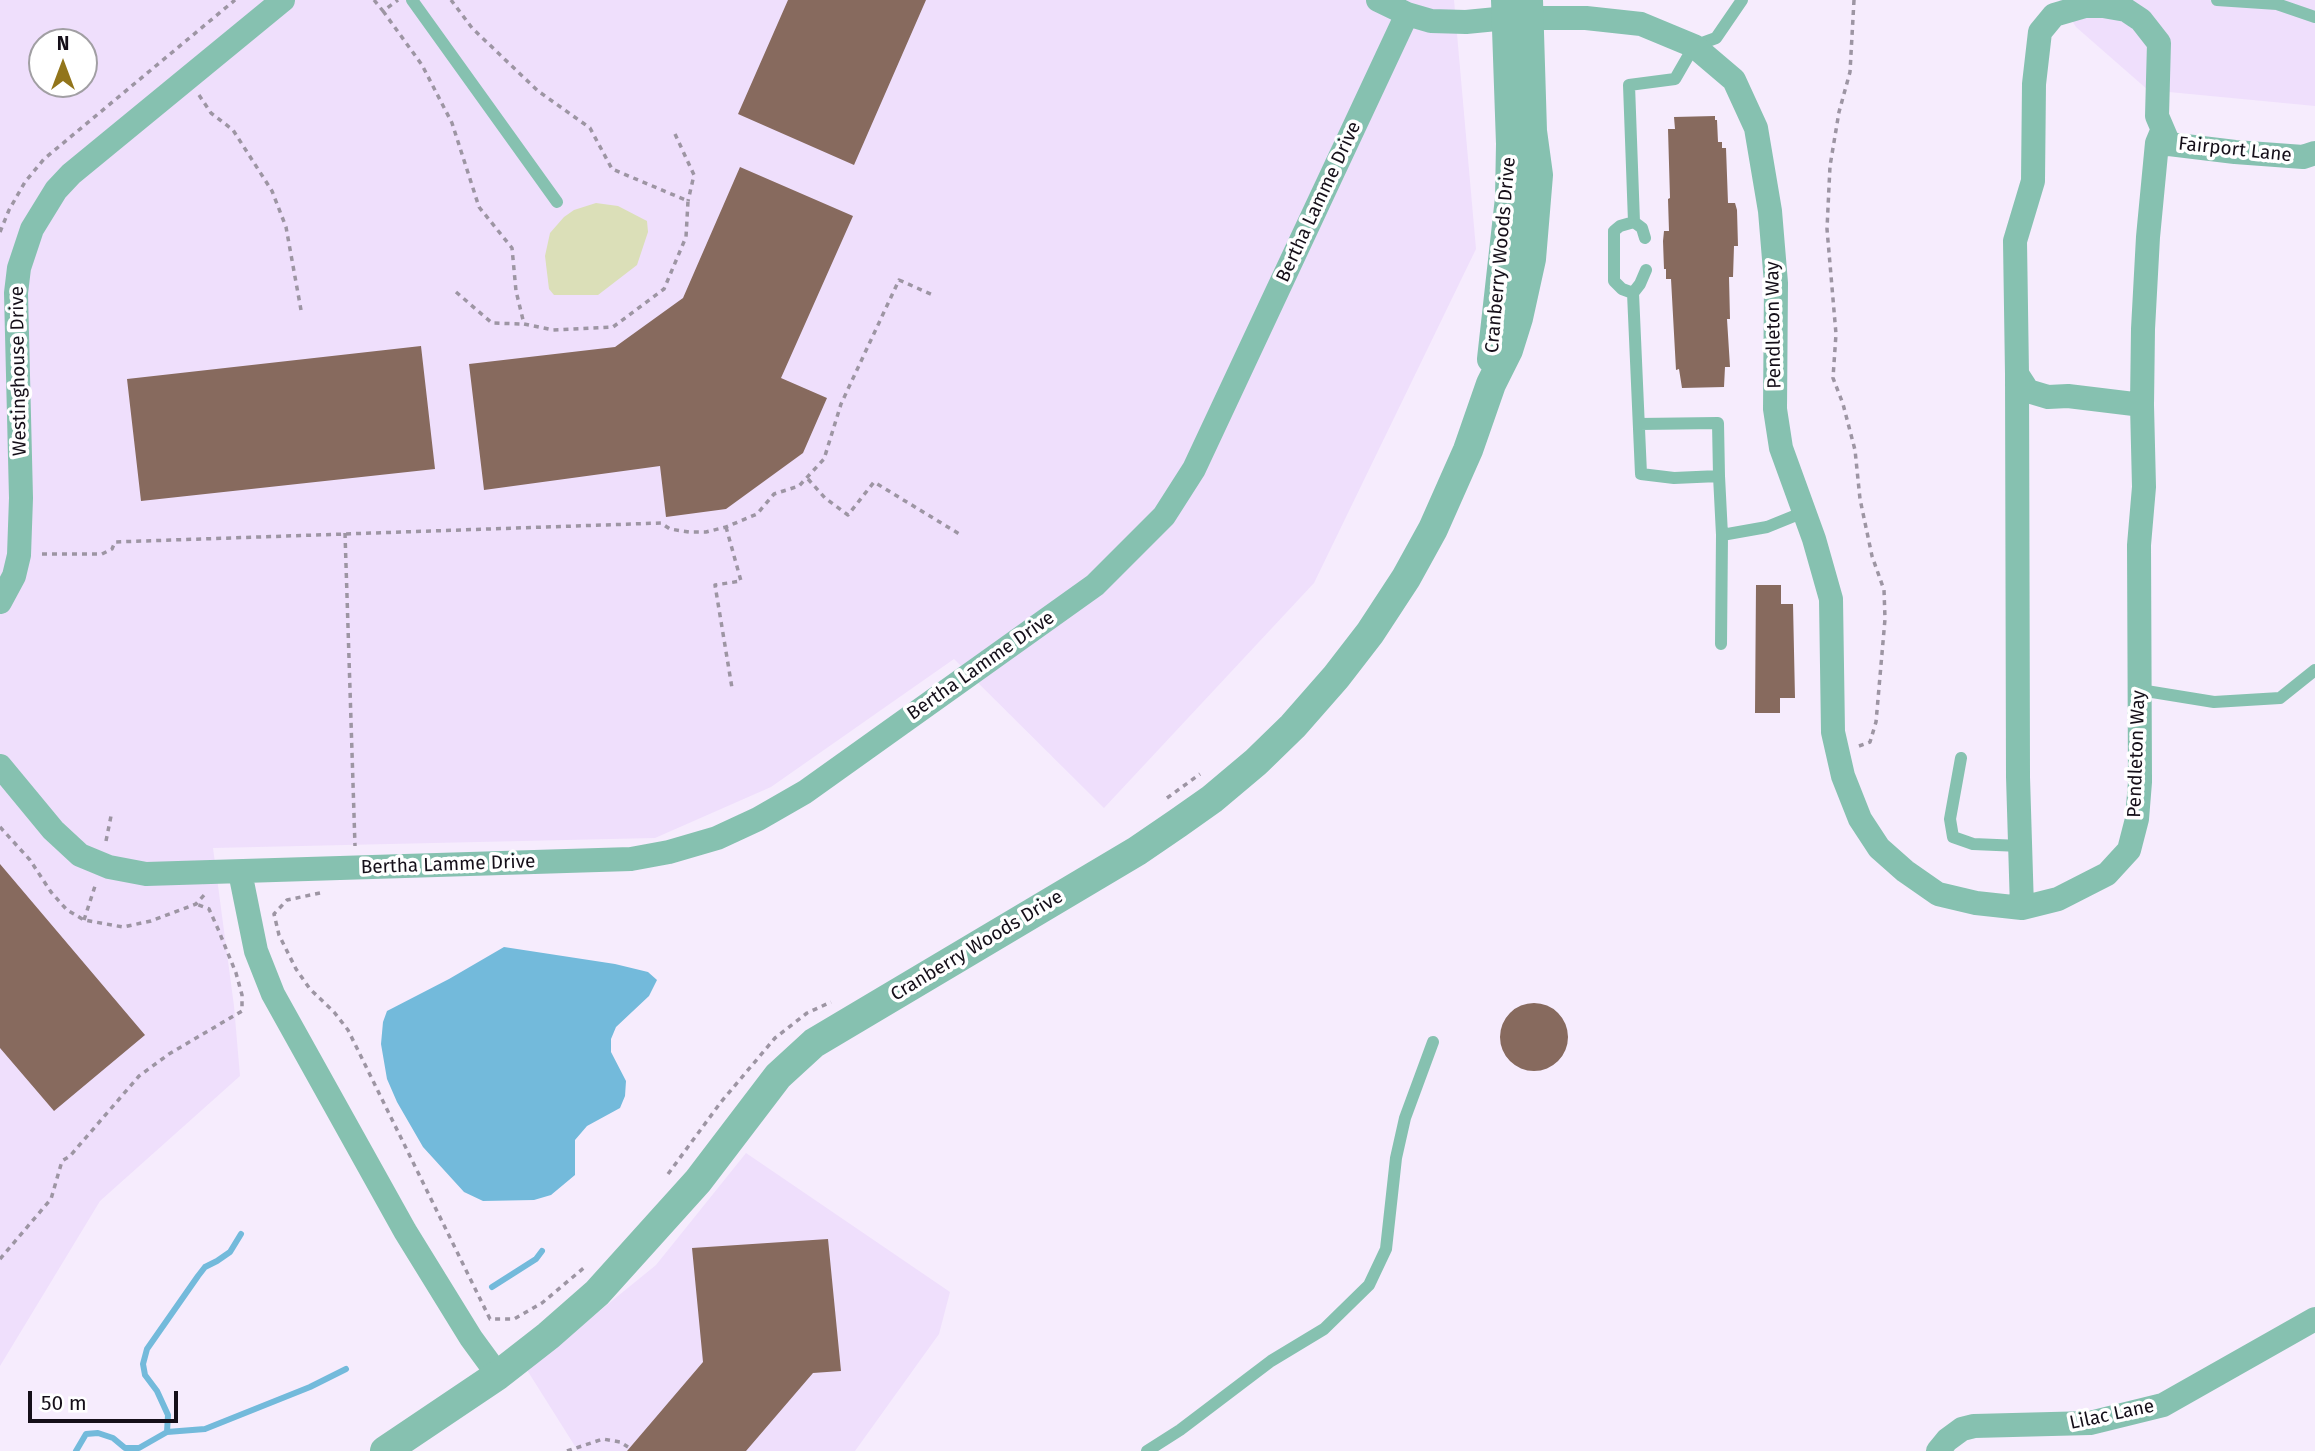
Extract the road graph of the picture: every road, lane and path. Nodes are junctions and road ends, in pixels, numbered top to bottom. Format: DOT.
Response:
graph roads {
  1 [pos="235,0"];
  2 [pos="283,0"];
  3 [pos="374,0"];
  4 [pos="398,0"];
  5 [pos="412,0"];
  6 [pos="1378,0"];
  7 [pos="1742,0"];
  8 [pos="1854,0"];
  9 [pos="2217,0"];
  10 [pos="1517,9"];
  11 [pos="1407,14"];
  12 [pos="2315,17"];
  13 [pos="1693,46"];
  14 [pos="171,52"];
  15 [pos="187,78"];
  16 [pos="2162,131"];
  17 [pos="675,134"];
  18 [pos="2315,153"];
  19 [pos="688,201"];
  20 [pos="557,202"];
  21 [pos="1634,222"];
  22 [pos="0,232"];
  23 [pos="1645,238"];
  24 [pos="1646,270"];
  25 [pos="456,292"];
  26 [pos="1633,293"];
  27 [pos="933,295"];
  28 [pos="300,310"];
  29 [pos="524,324"];
  30 [pos="2017,374"];
  31 [pos="2143,405"];
  32 [pos="1639,424"];
  33 [pos="1719,476"];
  34 [pos="808,479"];
  35 [pos="1804,512"];
  36 [pos="726,527"];
  37 [pos="345,533"];
  38 [pos="961,535"];
  39 [pos="1722,535"];
  40 [pos="19,555"];
  41 [pos="0,602"];
  42 [pos="1721,644"];
  43 [pos="2315,670"];
  44 [pos="732,688"];
  45 [pos="2140,690"];
  46 [pos="1838,754"];
  47 [pos="1961,758"];
  48 [pos="0,766"];
  49 [pos="0,827"];
  50 [pos="2020,846"];
  51 [pos="356,868"];
  52 [pos="240,872"];
  53 [pos="208,890"];
  54 [pos="330,892"];
  55 [pos="196,904"];
  56 [pos="2022,908"];
  57 [pos="1433,1042"];
  58 [pos="0,1259"];
  59 [pos="490,1319"];
  60 [pos="2315,1319"];
  61 [pos="498,1375"];
  62 [pos="628,1447"];
  63 [pos="385,1451"];
  64 [pos="567,1451"];
  65 [pos="1147,1451"];
  66 [pos="1938,1451"];
  1 -- 14 [label="path"];
  2 -- 15 [label="street, Westinghouse Drive"];
  3 -- 4 [label="path"];
  5 -- 20 [label="lane"];
  6 -- 11 [label="street"];
  7 -- 13 [label="lane"];
  8 -- 46 [label="path"];
  9 -- 12 [label="lane"];
  10 -- 11 [label="street"];
  10 -- 13 [label="street, Pendleton Way"];
  10 -- 61 [label="street, Cranberry Woods Drive"];
  11 -- 51 [label="street, Bertha Lamme Drive"];
  13 -- 21 [label="lane"];
  13 -- 35 [label="street, Pendleton Way"];
  14 -- 15 [label="path"];
  14 -- 22 [label="path"];
  15 -- 28 [label="path"];
  15 -- 40 [label="street, Westinghouse Drive"];
  16 -- 18 [label="street, Fairport Lane"];
  16 -- 30 [label="street"];
  16 -- 31 [label="street, Pendleton Way"];
  17 -- 19 [label="path"];
  21 -- 23 [label="lane"];
  21 -- 26 [label="lane"];
  24 -- 26 [label="lane"];
  25 -- 29 [label="path"];
  26 -- 32 [label="lane"];
  27 -- 34 [label="path"];
  30 -- 31 [label="street"];
  30 -- 50 [label="street"];
  31 -- 45 [label="street, Pendleton Way"];
  32 -- 33 [label="lane"];
  32 -- 33 [label="lane"];
  33 -- 39 [label="lane"];
  34 -- 36 [label="path"];
  34 -- 38 [label="path"];
  35 -- 39 [label="lane"];
  35 -- 46 [label="street, Pendleton Way"];
  36 -- 37 [label="path"];
  36 -- 44 [label="path"];
  37 -- 40 [label="path"];
  37 -- 51 [label="path"];
  39 -- 42 [label="lane"];
  40 -- 41 [label="street, Westinghouse Drive"];
  43 -- 45 [label="lane"];
  45 -- 56 [label="street, Pendleton Way"];
  46 -- 56 [label="street, Pendleton Way"];
  47 -- 50 [label="lane"];
  48 -- 52 [label="street, Bertha Lamme Drive"];
  49 -- 55 [label="path"];
  50 -- 56 [label="street"];
  51 -- 52 [label="street, Bertha Lamme Drive"];
  52 -- 61 [label="street"];
  53 -- 55 [label="path"];
  54 -- 59 [label="path"];
  55 -- 58 [label="path"];
  57 -- 65 [label="lane"];
  60 -- 66 [label="street, Lilac Lane"];
  61 -- 63 [label="street, Cranberry Woods Drive"];
  62 -- 64 [label="path"];
}
